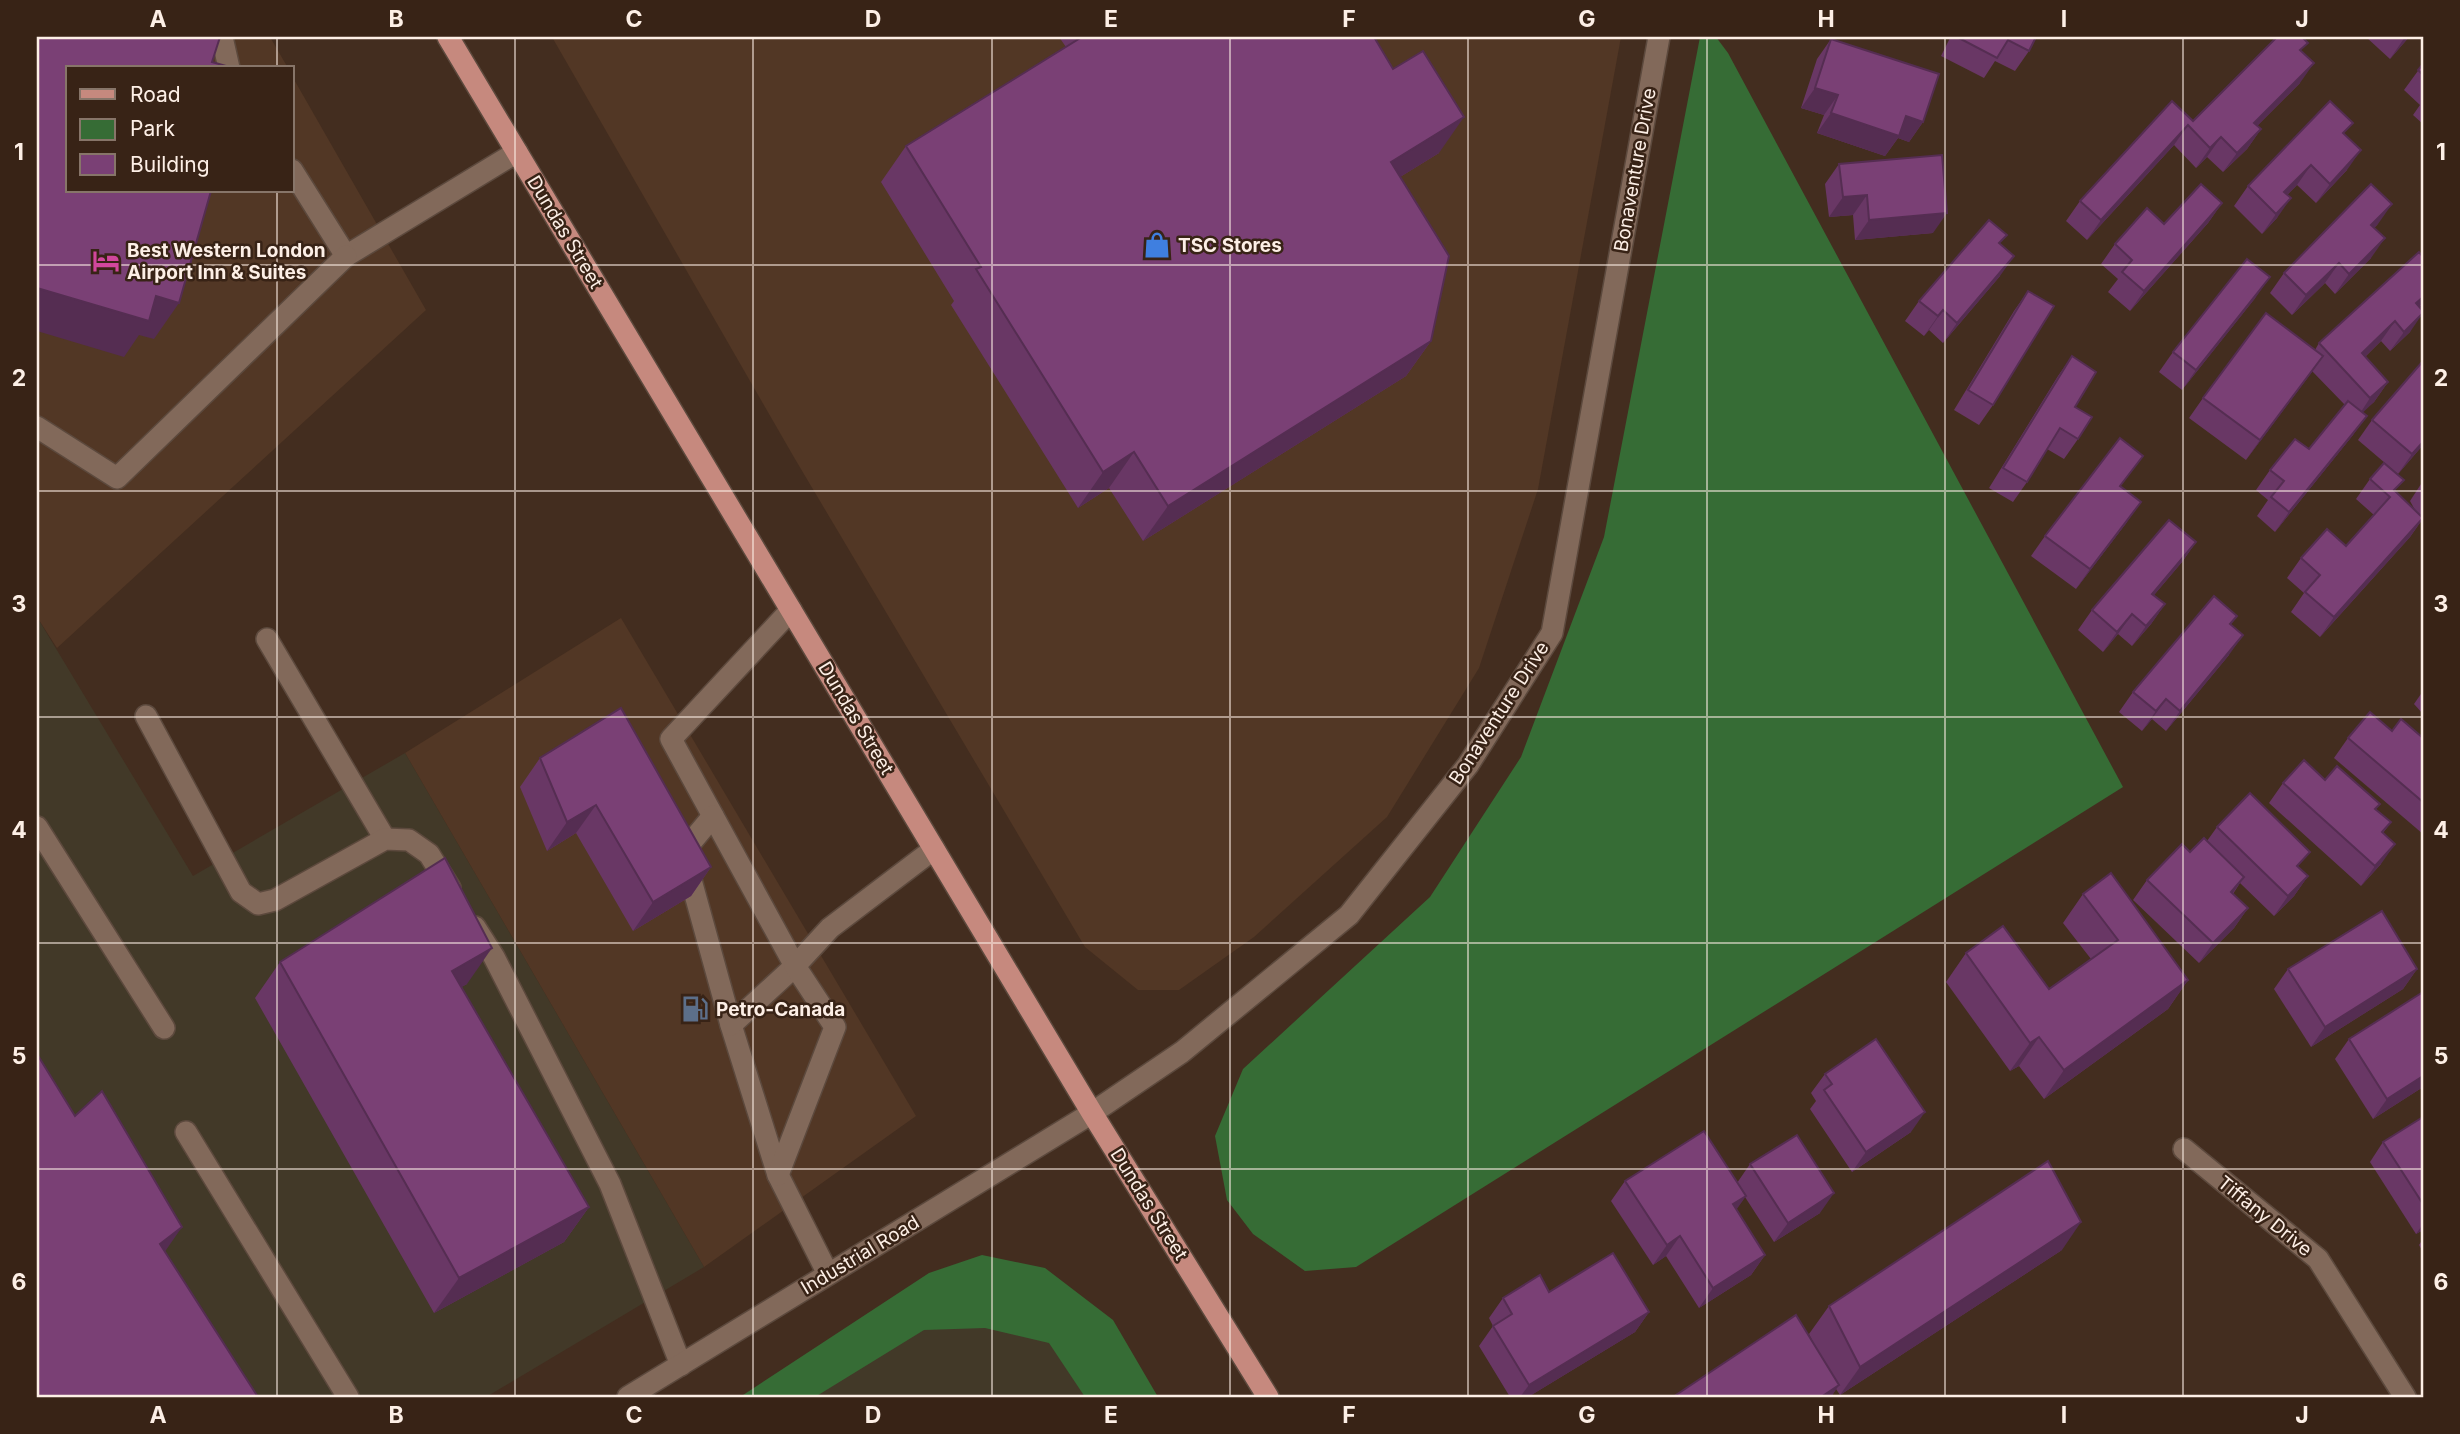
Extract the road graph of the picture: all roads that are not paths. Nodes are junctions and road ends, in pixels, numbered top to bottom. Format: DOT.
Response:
graph roads {
  1 [pos="222,37"];
  2 [pos="448,37"];
  3 [pos="1659,37"];
  4 [pos="220,66"];
  5 [pos="517,152"];
  6 [pos="294,173"];
  7 [pos="346,256"];
  8 [pos="37,427"];
  9 [pos="791,610"];
  10 [pos="267,639"];
  11 [pos="146,716"];
  12 [pos="713,817"];
  13 [pos="37,827"];
  14 [pos="385,839"];
  15 [pos="934,849"];
  16 [pos="794,966"];
  17 [pos="731,1025"];
  18 [pos="164,1028"];
  19 [pos="1092,1113"];
  20 [pos="186,1132"];
  21 [pos="2184,1149"];
  22 [pos="778,1175"];
  23 [pos="828,1275"];
  24 [pos="681,1365"];
  25 [pos="348,1397"];
  26 [pos="628,1397"];
  27 [pos="1268,1397"];
  28 [pos="2405,1397"];
  1 -- 4 [label="street"];
  2 -- 5 [label="main road, Dundas Street"];
  3 -- 19 [label="street, Bonaventure Drive"];
  5 -- 7 [label="street"];
  5 -- 9 [label="main road, Dundas Street"];
  6 -- 7 [label="street"];
  7 -- 8 [label="street"];
  9 -- 12 [label="street"];
  9 -- 15 [label="main road, Dundas Street"];
  10 -- 14 [label="street"];
  11 -- 14 [label="street"];
  12 -- 16 [label="street"];
  12 -- 17 [label="street"];
  13 -- 18 [label="street"];
  14 -- 24 [label="street"];
  15 -- 16 [label="street"];
  15 -- 19 [label="main road, Dundas Street"];
  16 -- 17 [label="street"];
  16 -- 22 [label="street"];
  17 -- 22 [label="street"];
  19 -- 23 [label="street, Industrial Road"];
  19 -- 27 [label="main road, Dundas Street"];
  20 -- 25 [label="street"];
  21 -- 28 [label="street, Tiffany Drive"];
  22 -- 23 [label="street"];
  23 -- 24 [label="street, Industrial Road"];
  24 -- 26 [label="street, Industrial Road"];
}
